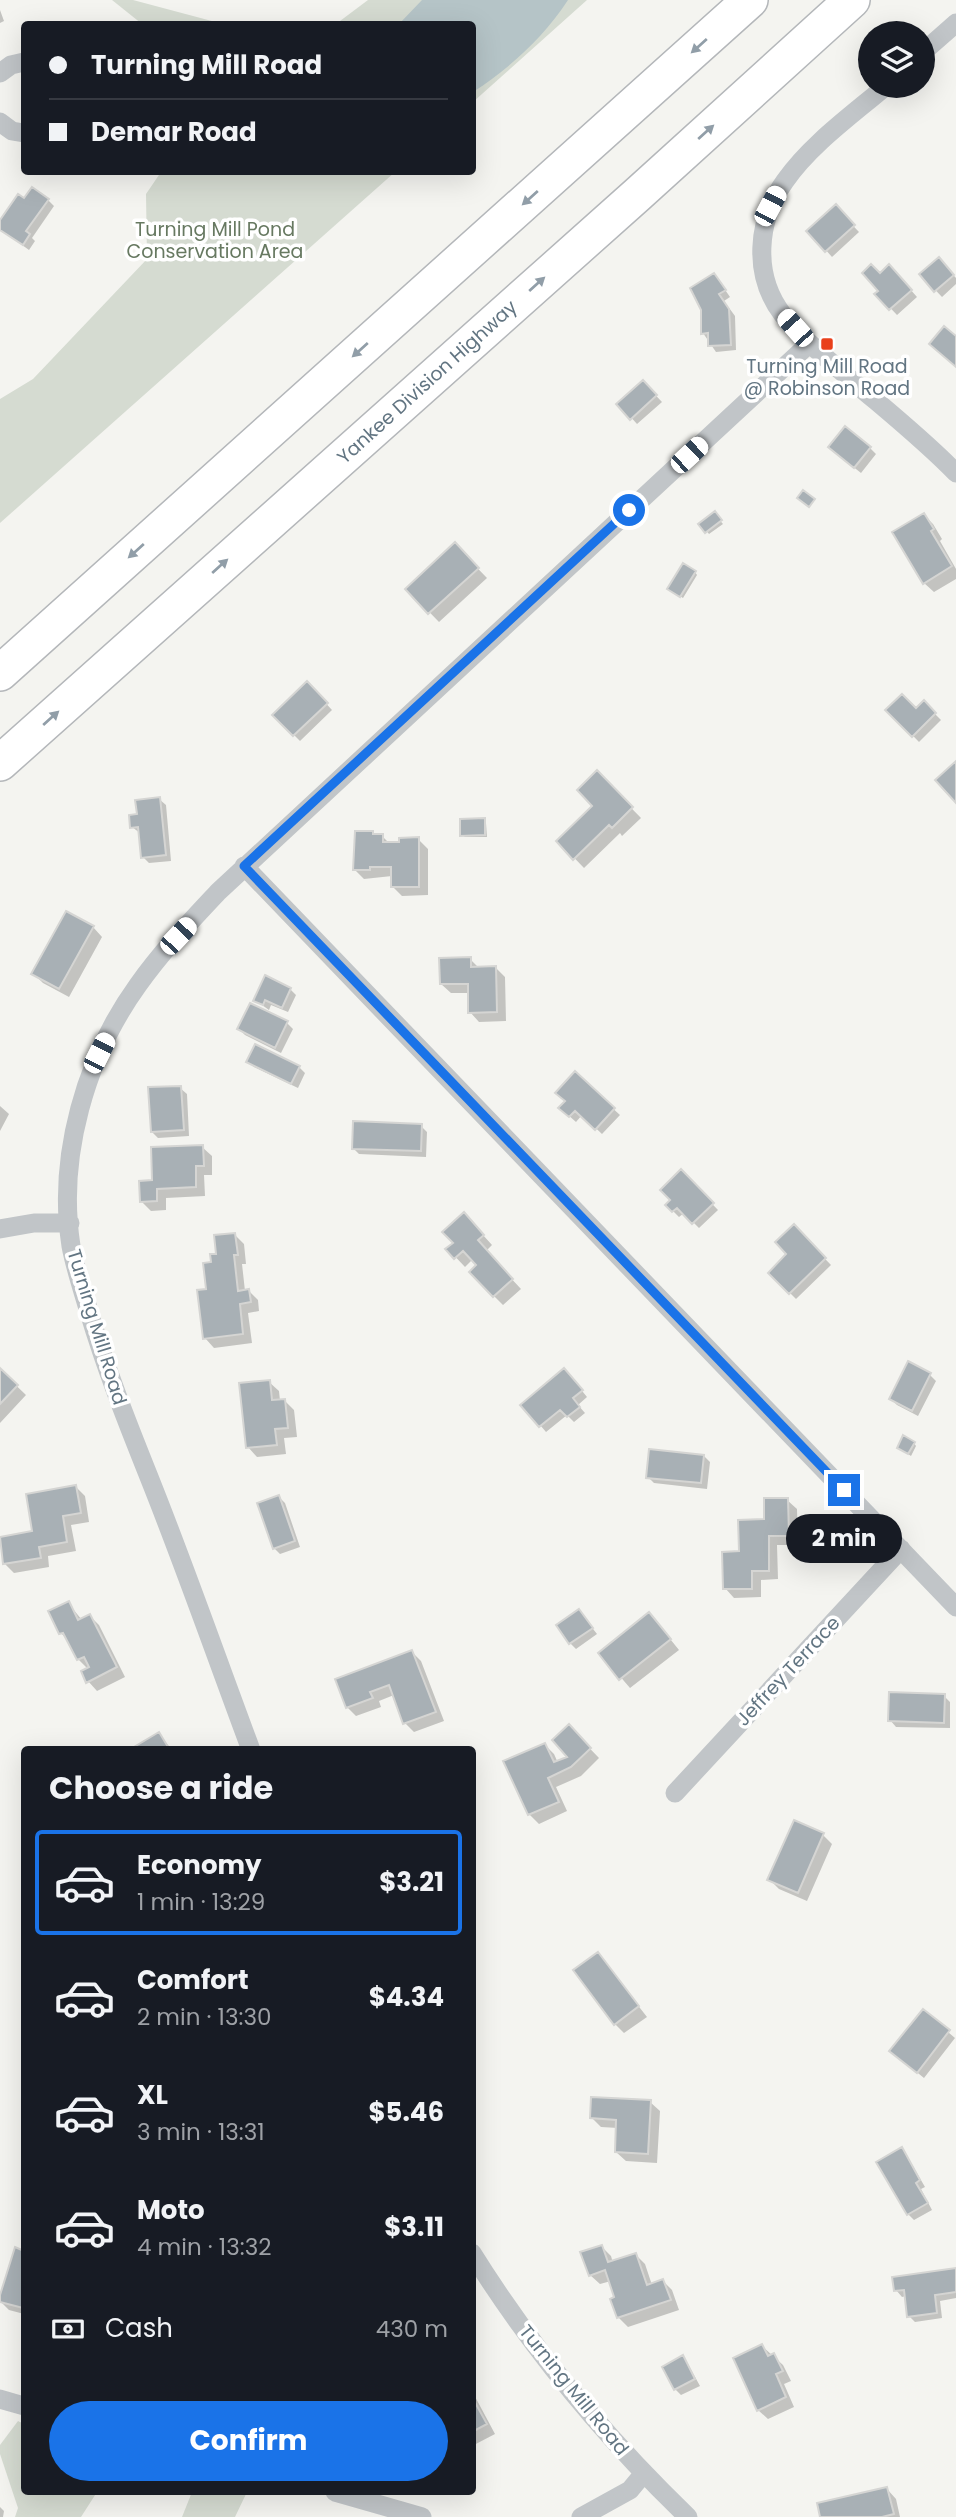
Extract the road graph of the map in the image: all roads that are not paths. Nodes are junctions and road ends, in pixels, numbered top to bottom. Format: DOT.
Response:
graph roads {
  1 [pos="750,0"];
  2 [pos="852,0"];
  3 [pos="956,23"];
  4 [pos="935,42"];
  5 [pos="21,63"];
  6 [pos="0,73"];
  7 [pos="873,98"];
  8 [pos="0,123"];
  9 [pos="21,132"];
  10 [pos="809,344"];
  11 [pos="956,472"];
  12 [pos="0,673"];
  13 [pos="0,763"];
  14 [pos="244,866"];
  15 [pos="70,1223"];
  16 [pos="0,1229"];
  17 [pos="901,1549"];
  18 [pos="956,1607"];
  19 [pos="250,1746"];
  20 [pos="675,1793"];
  21 [pos="476,2259"];
  22 [pos="0,2399"];
  23 [pos="21,2405"];
  24 [pos="644,2473"];
  25 [pos="345,2495"];
  26 [pos="422,2517"];
  27 [pos="581,2517"];
  28 [pos="688,2517"];
  1 -- 12 [label="highway, one-way"];
  13 -- 2 [label="highway, Yankee Division Highway, one-way"];
  3 -- 4 [label="street"];
  5 -- 6 [label="street"];
  7 -- 10 [label="street"];
  8 -- 9 [label="street"];
  10 -- 11 [label="street"];
  10 -- 14 [label="street, Turning Mill Road"];
  14 -- 15 [label="street, Turning Mill Road"];
  14 -- 17 [label="street"];
  15 -- 16 [label="street"];
  15 -- 19 [label="street, Turning Mill Road"];
  17 -- 18 [label="street"];
  17 -- 20 [label="street, Jeffrey Terrace"];
  21 -- 24 [label="street, Turning Mill Road"];
  22 -- 23 [label="street"];
  24 -- 27 [label="street"];
  24 -- 28 [label="street, Turning Mill Road"];
  25 -- 26 [label="street"];
}
